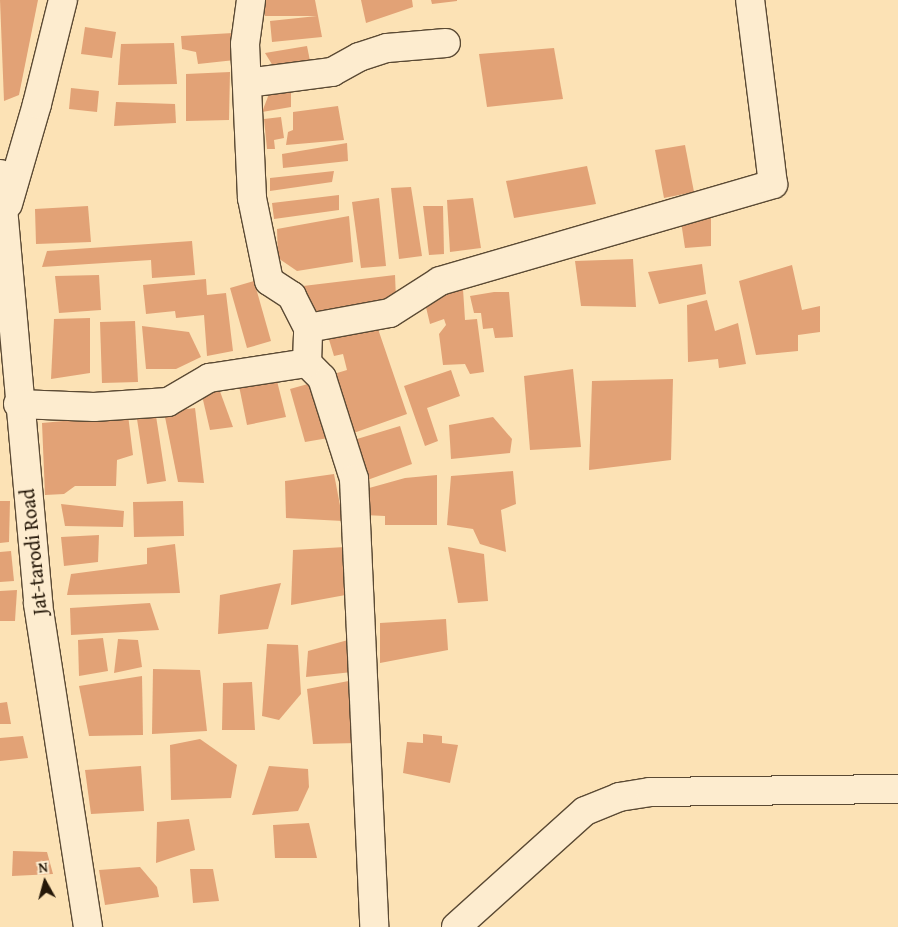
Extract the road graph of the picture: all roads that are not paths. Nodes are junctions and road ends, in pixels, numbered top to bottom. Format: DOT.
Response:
graph roads {
  1 [pos="63,0"];
  2 [pos="251,0"];
  3 [pos="750,0"];
  4 [pos="446,43"];
  5 [pos="247,83"];
  6 [pos="0,174"];
  7 [pos="5,211"];
  8 [pos="308,328"];
  9 [pos="307,363"];
  10 [pos="18,404"];
  11 [pos="898,789"];
  12 [pos="88,927"];
  13 [pos="374,927"];
  14 [pos="456,927"];
  1 -- 7 [label="street"];
  2 -- 5 [label="street"];
  3 -- 8 [label="street"];
  4 -- 5 [label="street"];
  5 -- 8 [label="street"];
  6 -- 7 [label="street, Jat-tarodi Road"];
  7 -- 10 [label="street, Jat-tarodi Road"];
  8 -- 9 [label="street"];
  9 -- 10 [label="street"];
  9 -- 13 [label="street"];
  10 -- 12 [label="street, Jat-tarodi Road"];
  11 -- 14 [label="street"];
}
